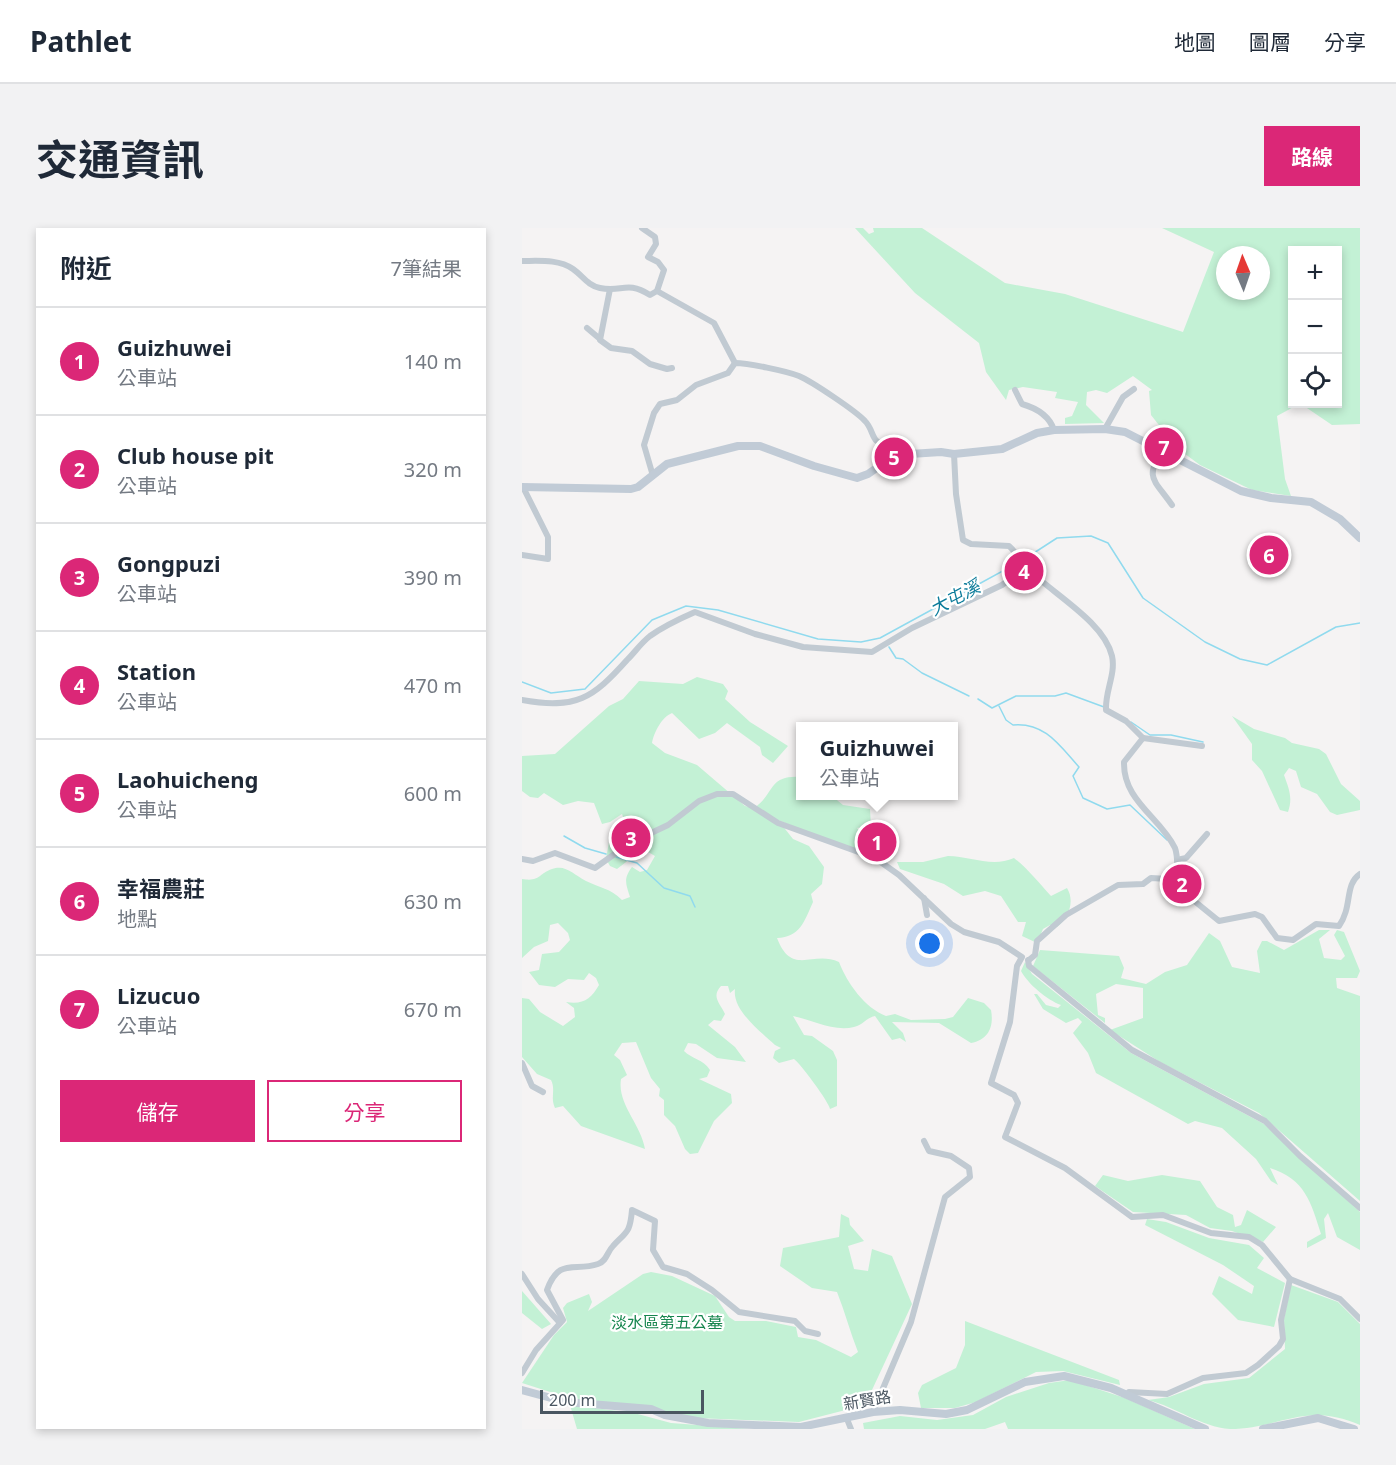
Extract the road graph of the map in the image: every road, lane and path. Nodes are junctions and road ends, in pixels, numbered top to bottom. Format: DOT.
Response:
graph roads {
  1 [pos="642,228"];
  2 [pos="522,261"];
  3 [pos="610,289"];
  4 [pos="657,291"];
  5 [pos="587,328"];
  6 [pos="600,340"];
  7 [pos="735,363"];
  8 [pos="672,368"];
  9 [pos="1134,389"];
  10 [pos="1015,390"];
  11 [pos="1105,429"];
  12 [pos="1054,430"];
  13 [pos="1162,449"];
  14 [pos="954,454"];
  15 [pos="895,455"];
  16 [pos="653,476"];
  17 [pos="523,487"];
  18 [pos="1172,505"];
  19 [pos="1360,538"];
  20 [pos="522,555"];
  21 [pos="1025,565"];
  22 [pos="522,700"];
  23 [pos="1143,738"];
  24 [pos="1202,746"];
  25 [pos="1207,834"];
  26 [pos="522,859"];
  27 [pos="1176,860"];
  28 [pos="1360,874"];
  29 [pos="1178,876"];
  30 [pos="924,897"];
  31 [pos="927,915"];
  32 [pos="1026,959"];
  33 [pos="522,1064"];
  34 [pos="543,1092"];
  35 [pos="924,1141"];
  36 [pos="1360,1208"];
  37 [pos="522,1274"];
  38 [pos="1290,1279"];
  39 [pos="1360,1319"];
  40 [pos="560,1323"];
  41 [pos="818,1334"];
  42 [pos="522,1373"];
  43 [pos="1111,1388"];
  44 [pos="522,1390"];
  45 [pos="873,1412"];
  46 [pos="847,1419"];
  47 [pos="851,1429"];
  48 [pos="1205,1429"];
  49 [pos="1263,1429"];
  50 [pos="1354,1429"];
  1 -- 4 [label="street"];
  2 -- 3 [label="street"];
  3 -- 4 [label="street"];
  3 -- 6 [label="street"];
  4 -- 7 [label="street"];
  5 -- 6 [label="street"];
  6 -- 8 [label="street"];
  7 -- 15 [label="street"];
  7 -- 16 [label="street"];
  9 -- 11 [label="street"];
  10 -- 12 [label="street"];
  11 -- 12 [label="street"];
  11 -- 13 [label="street"];
  12 -- 14 [label="street"];
  13 -- 18 [label="street"];
  13 -- 19 [label="street"];
  14 -- 15 [label="street"];
  14 -- 21 [label="street"];
  15 -- 16 [label="street"];
  16 -- 17 [label="street"];
  17 -- 20 [label="street"];
  21 -- 22 [label="street"];
  21 -- 23 [label="street"];
  23 -- 24 [label="street"];
  23 -- 27 [label="street"];
  25 -- 27 [label="street"];
  26 -- 30 [label="street"];
  27 -- 29 [label="street"];
  28 -- 29 [label="street"];
  29 -- 32 [label="street"];
  30 -- 31 [label="street"];
  30 -- 32 [label="street"];
  32 -- 36 [label="street"];
  32 -- 38 [label="street"];
  33 -- 34 [label="street"];
  35 -- 45 [label="street"];
  37 -- 40 [label="street"];
  38 -- 39 [label="street"];
  38 -- 43 [label="street"];
  40 -- 41 [label="street"];
  40 -- 42 [label="street"];
  43 -- 45 [label="street, 新賢路"];
  43 -- 48 [label="street, 新賢路"];
  44 -- 46 [label="street, 新賢路"];
  45 -- 46 [label="street, 新賢路"];
  46 -- 47 [label="street"];
  49 -- 50 [label="street"];
}
